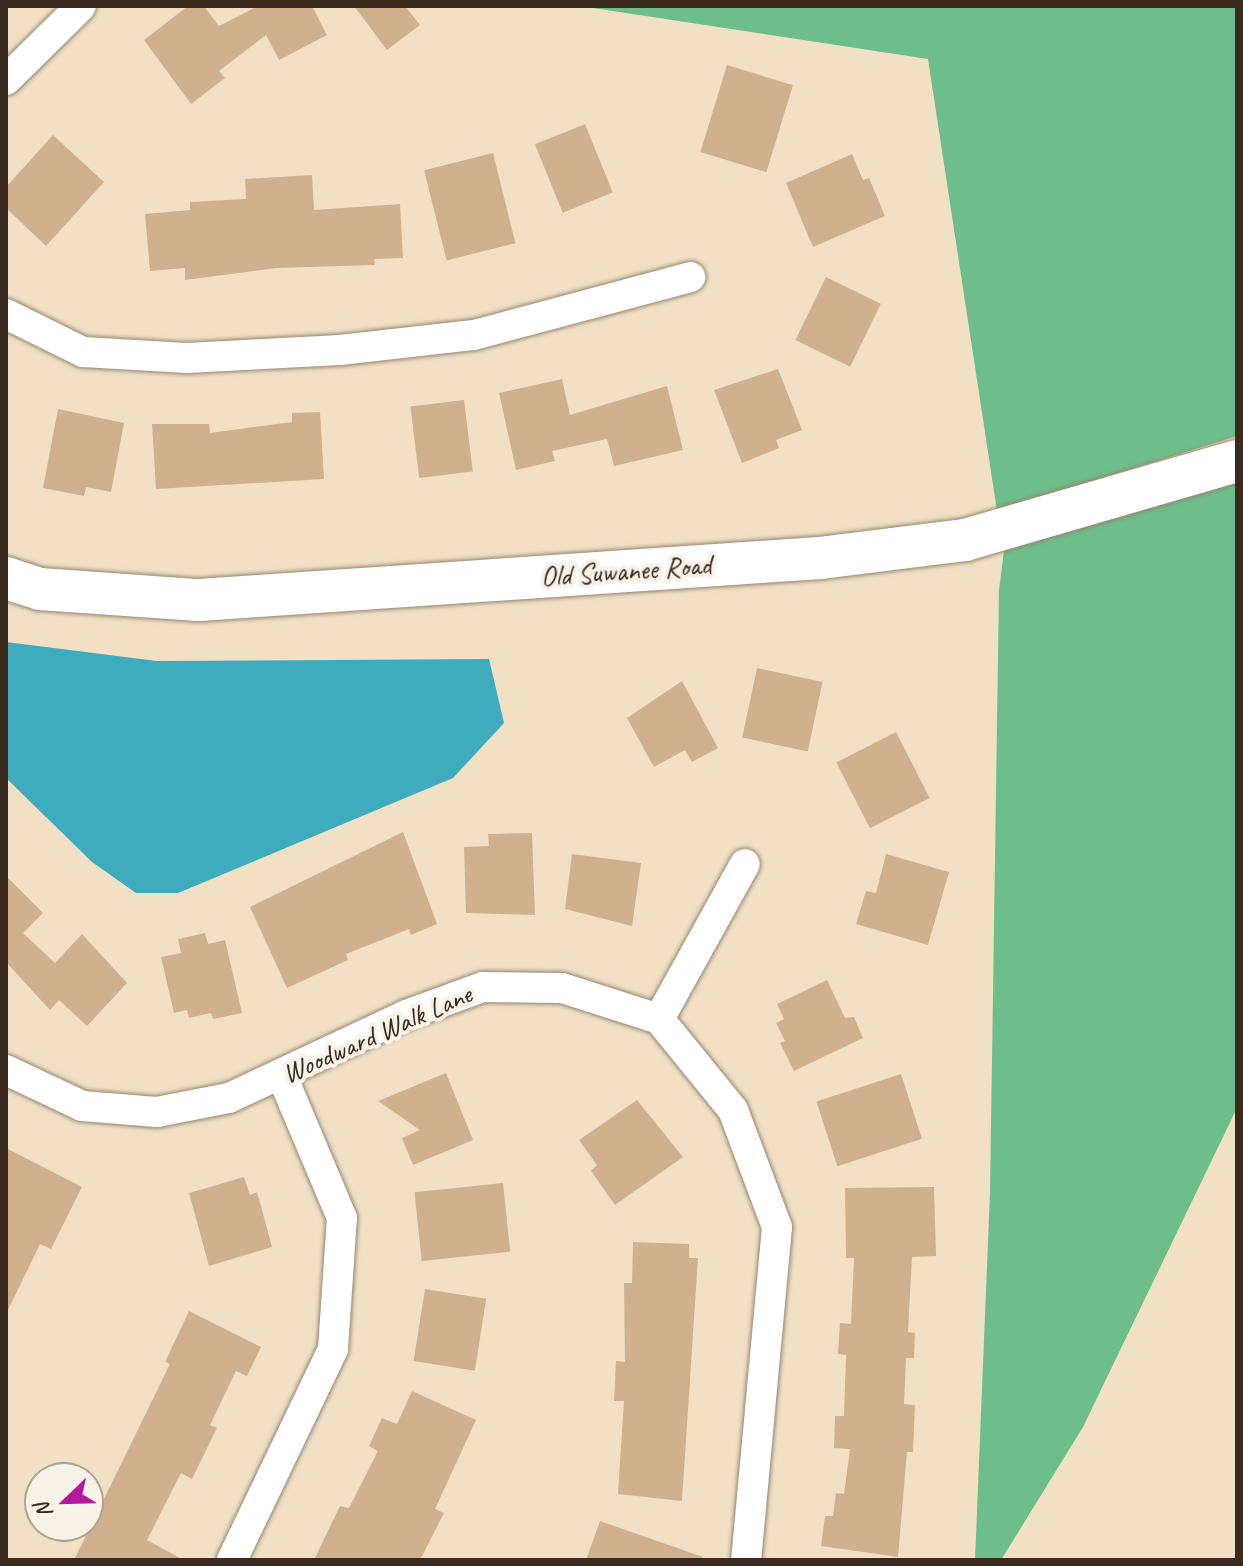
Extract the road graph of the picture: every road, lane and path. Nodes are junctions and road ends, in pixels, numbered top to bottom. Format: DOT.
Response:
graph roads {
  1 [pos="81,6"];
  2 [pos="6,80"];
  3 [pos="690,277"];
  4 [pos="6,314"];
  5 [pos="1237,461"];
  6 [pos="6,578"];
  7 [pos="745,864"];
  8 [pos="659,1019"];
  9 [pos="6,1070"];
  10 [pos="282,1076"];
  11 [pos="232,1560"];
  12 [pos="746,1560"];
  1 -- 2 [label="street"];
  3 -- 4 [label="street"];
  5 -- 6 [label="street, Old Suwanee Road"];
  7 -- 8 [label="street"];
  8 -- 10 [label="street, Woodward Walk Lane"];
  8 -- 12 [label="street"];
  9 -- 10 [label="street, Woodward Walk Lane"];
  10 -- 11 [label="street"];
}
